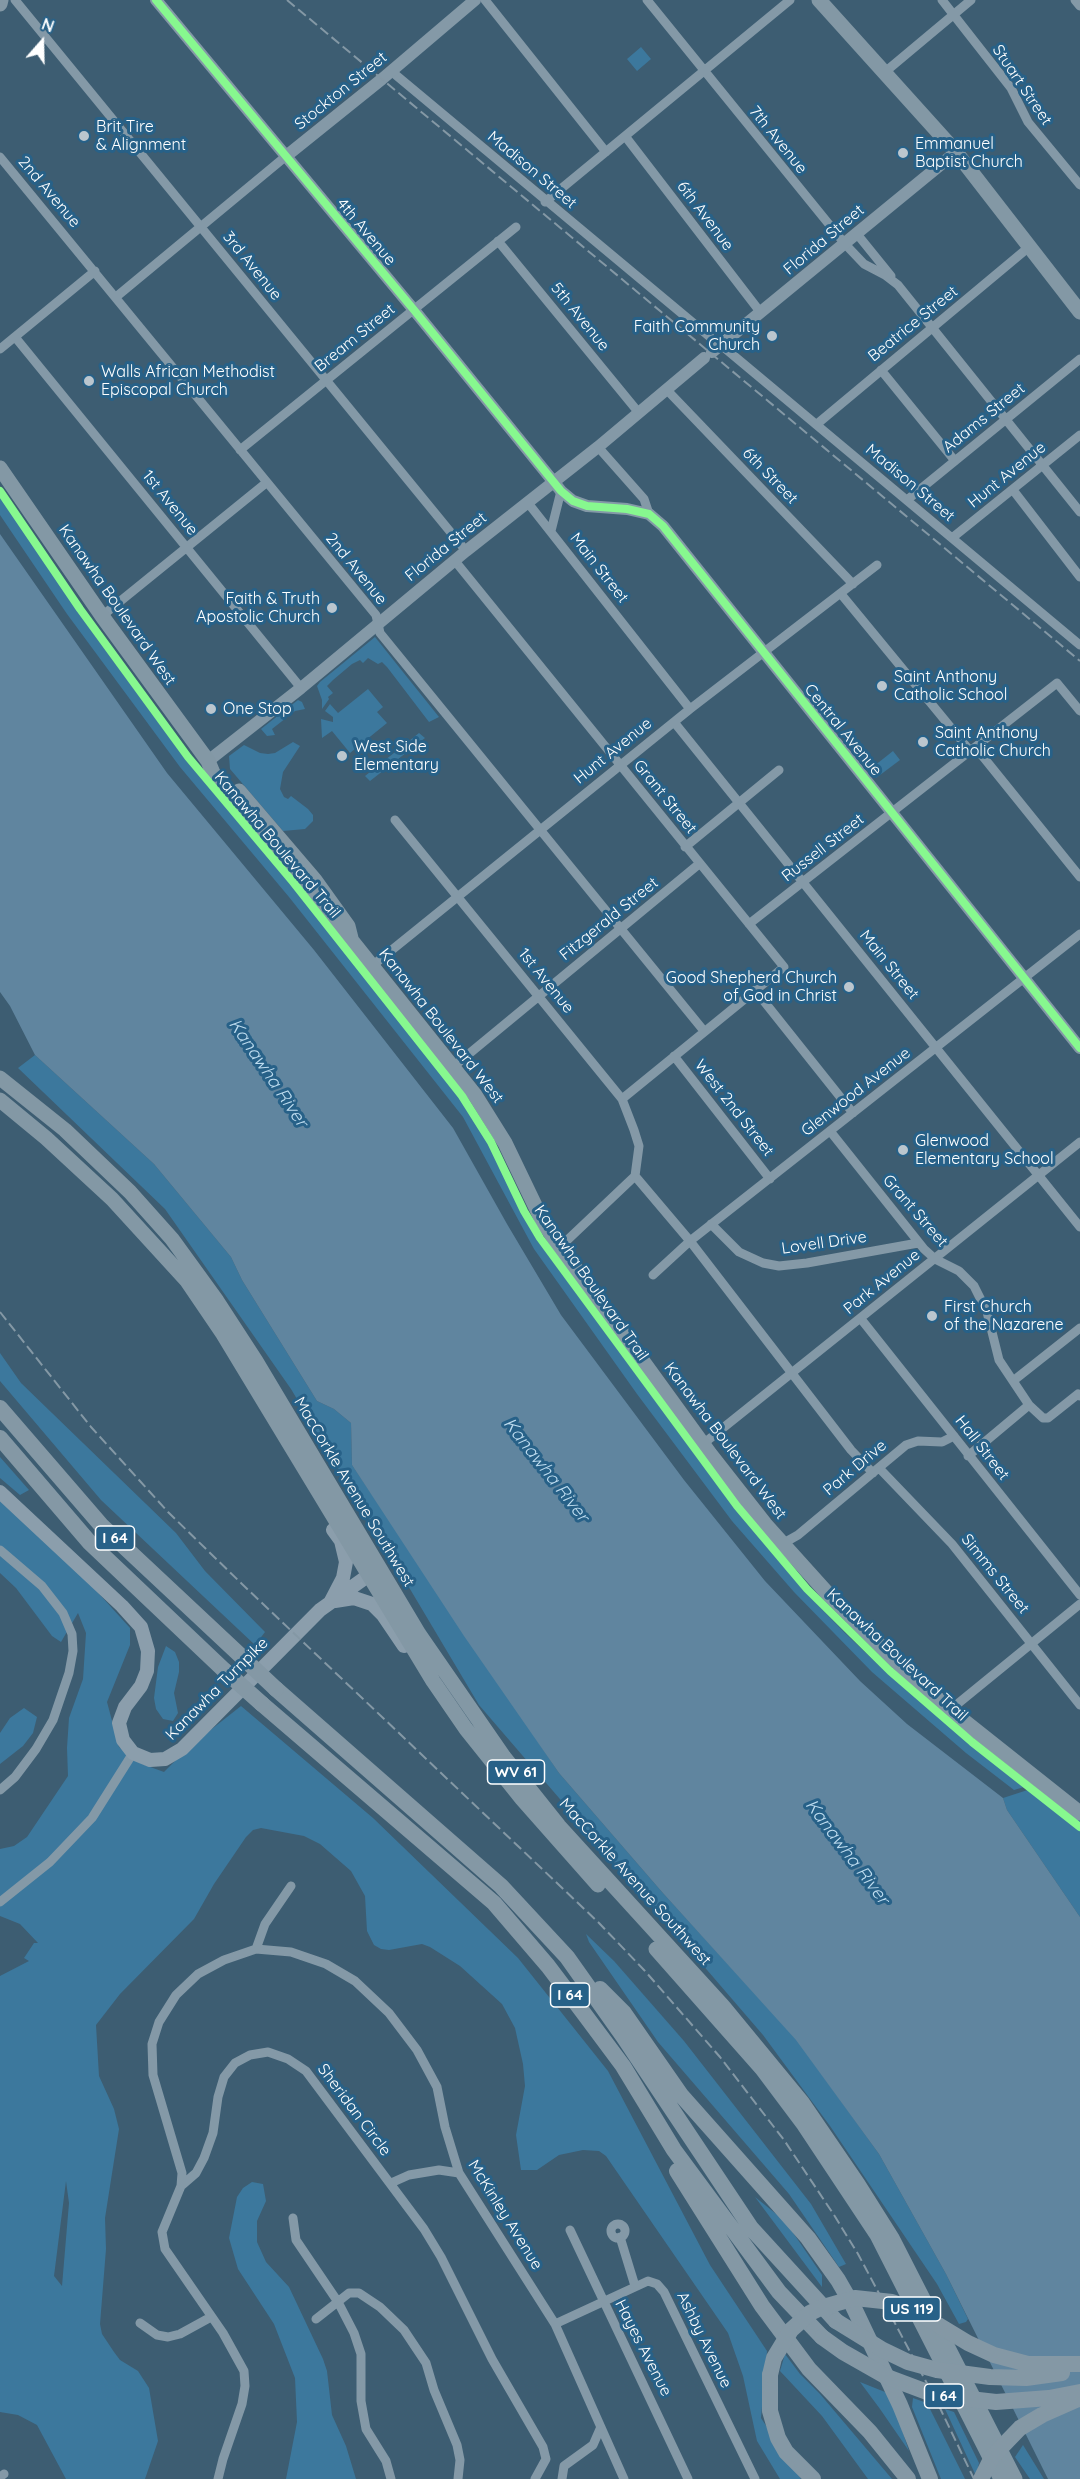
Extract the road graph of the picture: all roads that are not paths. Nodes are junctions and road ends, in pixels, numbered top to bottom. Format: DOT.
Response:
graph roads {
  1 [pos="15,0"];
  2 [pos="156,0"];
  3 [pos="474,0"];
  4 [pos="484,0"];
  5 [pos="647,0"];
  6 [pos="790,0"];
  7 [pos="819,0"];
  8 [pos="942,0"];
  9 [pos="971,0"];
  10 [pos="1075,0"];
  11 [pos="1080,6"];
  12 [pos="952,14"];
  13 [pos="391,71"];
  14 [pos="703,72"];
  15 [pos="885,72"];
  16 [pos="625,136"];
  17 [pos="606,152"];
  18 [pos="956,152"];
  19 [pos="0,157"];
  20 [pos="285,157"];
  21 [pos="1080,167"];
  22 [pos="1072,175"];
  23 [pos="1080,185"];
  24 [pos="545,201"];
  25 [pos="201,226"];
  26 [pos="516,227"];
  27 [pos="857,234"];
  28 [pos="498,241"];
  29 [pos="845,244"];
  30 [pos="1029,247"];
  31 [pos="95,271"];
  32 [pos="898,285"];
  33 [pos="116,297"];
  34 [pos="414,310"];
  35 [pos="1080,312"];
  36 [pos="761,313"];
  37 [pos="933,328"];
  38 [pos="15,337"];
  39 [pos="712,348"];
  40 [pos="0,349"];
  41 [pos="1080,359"];
  42 [pos="881,370"];
  43 [pos="325,381"];
  44 [pos="666,389"];
  45 [pos="639,413"];
  46 [pos="1006,419"];
  47 [pos="817,424"];
  48 [pos="1080,435"];
  49 [pos="598,447"];
  50 [pos="240,450"];
  51 [pos="955,461"];
  52 [pos="1042,466"];
  53 [pos="0,468"];
  54 [pos="266,483"];
  55 [pos="557,487"];
  56 [pos="1013,490"];
  57 [pos="907,500"];
  58 [pos="528,503"];
  59 [pos="1080,512"];
  60 [pos="649,514"];
  61 [pos="551,531"];
  62 [pos="952,538"];
  63 [pos="188,548"];
  64 [pos="466,550"];
  65 [pos="455,561"];
  66 [pos="877,565"];
  67 [pos="1080,576"];
  68 [pos="853,584"];
  69 [pos="841,594"];
  70 [pos="102,616"];
  71 [pos="378,624"];
  72 [pos="1078,640"];
  73 [pos="763,652"];
  74 [pos="301,687"];
  75 [pos="690,709"];
  76 [pos="1080,711"];
  77 [pos="674,722"];
  78 [pos="973,750"];
  79 [pos="208,761"];
  80 [pos="620,766"];
  81 [pos="779,770"];
  82 [pos="737,802"];
  83 [pos="892,813"];
  84 [pos="395,820"];
  85 [pos="540,828"];
  86 [pos="685,847"];
  87 [pos="699,864"];
  88 [pos="1080,877"];
  89 [pos="804,882"];
  90 [pos="458,897"];
  91 [pos="749,924"];
  92 [pos="622,929"];
  93 [pos="1080,934"];
  94 [pos="372,966"];
  95 [pos="1024,979"];
  96 [pos="755,990"];
  97 [pos="538,995"];
  98 [pos="704,1031"];
  99 [pos="937,1048"];
  100 [pos="1080,1048"];
  101 [pos="674,1056"];
  102 [pos="453,1067"];
  103 [pos="0,1078"];
  104 [pos="622,1099"];
  105 [pos="0,1100"];
  106 [pos="853,1113"];
  107 [pos="830,1131"];
  108 [pos="1080,1142"];
  109 [pos="1039,1174"];
  110 [pos="635,1176"];
  111 [pos="770,1179"];
  112 [pos="711,1224"];
  113 [pos="1080,1227"];
  114 [pos="690,1242"];
  115 [pos="918,1242"];
  116 [pos="560,1247"];
  117 [pos="935,1259"];
  118 [pos="653,1275"];
  119 [pos="861,1319"];
  120 [pos="1080,1328"];
  121 [pos="791,1372"];
  122 [pos="1013,1382"];
  123 [pos="1080,1396"];
  124 [pos="1029,1405"];
  125 [pos="0,1408"];
  126 [pos="954,1437"];
  127 [pos="0,1438"];
  128 [pos="703,1444"];
  129 [pos="968,1456"];
  130 [pos="303,1467"];
  131 [pos="876,1471"];
  132 [pos="0,1492"];
  133 [pos="782,1544"];
  134 [pos="0,1550"];
  135 [pos="374,1571"];
  136 [pos="1080,1595"];
  137 [pos="330,1602"];
  138 [pos="1080,1604"];
  139 [pos="1031,1644"];
  140 [pos="433,1681"];
  141 [pos="1080,1705"];
  142 [pos="950,1710"];
  143 [pos="133,1753"];
  144 [pos="0,1790"];
  145 [pos="1080,1813"];
  146 [pos="291,1886"];
  147 [pos="0,1902"];
  148 [pos="256,1949"];
  149 [pos="567,1957"];
  150 [pos="623,2066"];
  151 [pos="459,2174"];
  152 [pos="391,2183"];
  153 [pos="181,2186"];
  154 [pos="293,2218"];
  155 [pos="570,2230"];
  156 [pos="620,2237"];
  157 [pos="635,2286"];
  158 [pos="338,2302"];
  159 [pos="603,2302"];
  160 [pos="211,2318"];
  161 [pos="316,2319"];
  162 [pos="140,2323"];
  163 [pos="555,2324"];
  164 [pos="1080,2364"];
  165 [pos="1080,2369"];
  166 [pos="1080,2392"];
  167 [pos="1080,2399"];
  168 [pos="600,2429"];
  169 [pos="546,2459"];
  170 [pos="564,2466"];
  171 [pos="218,2479"];
  172 [pos="391,2479"];
  173 [pos="458,2479"];
  174 [pos="535,2479"];
  175 [pos="562,2479"];
  176 [pos="624,2479"];
  177 [pos="688,2479"];
  178 [pos="755,2479"];
  179 [pos="813,2479"];
  180 [pos="908,2479"];
  181 [pos="930,2479"];
  182 [pos="981,2479"];
  183 [pos="1001,2479"];
  184 [pos="1015,2479"];
  1 -- 25 [label="street, 3rd Avenue"];
  2 -- 20 [label="street, 4th Avenue"];
  3 -- 13 [label="street, Stockton Street"];
  4 -- 17 [label="street"];
  5 -- 14 [label="street, 7th Avenue"];
  6 -- 14 [label="street"];
  7 -- 15 [label="main road"];
  8 -- 12 [label="street, Stuart Street"];
  9 -- 12 [label="street"];
  10 -- 11 [label="street"];
  12 -- 15 [label="street"];
  12 -- 22 [label="street, Stuart Street"];
  13 -- 20 [label="street, Stockton Street"];
  13 -- 24 [label="street, Madison Street"];
  14 -- 16 [label="street"];
  14 -- 29 [label="street, 7th Avenue"];
  15 -- 18 [label="main road"];
  16 -- 17 [label="street"];
  16 -- 36 [label="street, 6th Avenue"];
  17 -- 24 [label="street"];
  18 -- 27 [label="street, Florida Street"];
  18 -- 30 [label="main road"];
  19 -- 31 [label="street, 2nd Avenue"];
  20 -- 25 [label="street, Stockton Street"];
  20 -- 34 [label="street, 4th Avenue"];
  21 -- 22 [label="street"];
  22 -- 23 [label="street, Stuart Street"];
  24 -- 39 [label="street, Madison Street"];
  25 -- 33 [label="street, Stockton Street"];
  25 -- 43 [label="street, 3rd Avenue"];
  26 -- 28 [label="street, Bream Street"];
  27 -- 29 [label="street, Florida Street"];
  27 -- 32 [label="street, 7th Avenue"];
  28 -- 34 [label="street, Bream Street"];
  28 -- 45 [label="street, 5th Avenue"];
  29 -- 32 [label="street, 7th Avenue"];
  29 -- 36 [label="street, Florida Street"];
  30 -- 35 [label="main road"];
  30 -- 37 [label="street, Beatrice Street"];
  31 -- 33 [label="street, 2nd Avenue"];
  31 -- 38 [label="street"];
  32 -- 37 [label="street, 7th Avenue"];
  33 -- 50 [label="street, 2nd Avenue"];
  34 -- 43 [label="street, Bream Street"];
  34 -- 55 [label="street, 4th Avenue"];
  36 -- 39 [label="street, Florida Street"];
  37 -- 42 [label="street, Beatrice Street"];
  37 -- 46 [label="street, 7th Avenue"];
  38 -- 40 [label="street"];
  38 -- 63 [label="street, 1st Avenue"];
  39 -- 44 [label="street, Florida Street"];
  39 -- 47 [label="street, Madison Street"];
  41 -- 46 [label="street, Adams Street"];
  42 -- 47 [label="street, Beatrice Street"];
  42 -- 51 [label="street"];
  43 -- 50 [label="street, Bream Street"];
  43 -- 64 [label="street, 3rd Avenue"];
  44 -- 45 [label="street, Florida Street"];
  44 -- 68 [label="street, 6th Street"];
  45 -- 49 [label="street, Florida Street"];
  46 -- 51 [label="street, Adams Street"];
  46 -- 52 [label="street, 7th Avenue"];
  47 -- 57 [label="street, Madison Street"];
  48 -- 52 [label="street, Hunt Avenue"];
  49 -- 55 [label="street, Florida Street"];
  49 -- 60 [label="street, Central Avenue"];
  50 -- 54 [label="street, 2nd Avenue"];
  51 -- 57 [label="street, Adams Street"];
  52 -- 56 [label="street, Hunt Avenue"];
  52 -- 59 [label="street, 7th Avenue"];
  53 -- 70 [label="main road, Kanawha Boulevard West"];
  54 -- 63 [label="street"];
  54 -- 71 [label="street, 2nd Avenue"];
  55 -- 58 [label="street, Florida Street"];
  55 -- 60 [label="street"];
  55 -- 61 [label="street, Main Street"];
  56 -- 62 [label="street, Hunt Avenue"];
  56 -- 67 [label="street"];
  57 -- 62 [label="street, Madison Street"];
  58 -- 61 [label="street, Main Street"];
  58 -- 64 [label="street, Florida Street"];
  60 -- 73 [label="street, Central Avenue"];
  61 -- 75 [label="street, Main Street"];
  62 -- 72 [label="street, Madison Street"];
  63 -- 70 [label="street"];
  63 -- 74 [label="street, 1st Avenue"];
  64 -- 65 [label="street, Florida Street"];
  65 -- 71 [label="street, Florida Street"];
  65 -- 80 [label="street, Grant Street"];
  66 -- 68 [label="street, Hunt Avenue"];
  68 -- 69 [label="street, Hunt Avenue"];
  69 -- 73 [label="street, Hunt Avenue"];
  69 -- 78 [label="street"];
  70 -- 79 [label="main road, Kanawha Boulevard West"];
  71 -- 74 [label="street, Florida Street"];
  71 -- 85 [label="street, 2nd Avenue"];
  73 -- 75 [label="street, Hunt Avenue"];
  73 -- 83 [label="street, Central Avenue"];
  74 -- 79 [label="street, Florida Street"];
  75 -- 77 [label="street, Hunt Avenue"];
  76 -- 78 [label="street, Russell Street"];
  77 -- 80 [label="street, Hunt Avenue"];
  77 -- 82 [label="street, Main Street"];
  78 -- 83 [label="street, Russell Street"];
  78 -- 88 [label="street"];
  79 -- 94 [label="main road, Kanawha Boulevard West"];
  80 -- 85 [label="street, Hunt Avenue"];
  80 -- 86 [label="street, Grant Street"];
  81 -- 82 [label="street"];
  82 -- 86 [label="street"];
  82 -- 89 [label="street, Main Street"];
  83 -- 89 [label="street, Russell Street"];
  83 -- 95 [label="street, Central Avenue"];
  84 -- 90 [label="street, 1st Avenue"];
  85 -- 90 [label="street, Hunt Avenue"];
  85 -- 92 [label="street, 2nd Avenue"];
  86 -- 87 [label="street, Grant Street"];
  87 -- 91 [label="street, Grant Street"];
  87 -- 92 [label="street, Fitzgerald Street"];
  89 -- 91 [label="street, Russell Street"];
  89 -- 99 [label="street, Main Street"];
  90 -- 94 [label="street, Hunt Avenue"];
  90 -- 97 [label="street, 1st Avenue"];
  91 -- 96 [label="street, Grant Street"];
  92 -- 97 [label="street, Fitzgerald Street"];
  92 -- 98 [label="street, 2nd Avenue"];
  93 -- 95 [label="street, Glenwood Avenue"];
  94 -- 102 [label="main road, Kanawha Boulevard West"];
  95 -- 99 [label="street, Glenwood Avenue"];
  95 -- 100 [label="street, Central Avenue"];
  96 -- 98 [label="street"];
  96 -- 106 [label="street"];
  97 -- 102 [label="street, Fitzgerald Street"];
  97 -- 104 [label="street, 1st Avenue"];
  98 -- 101 [label="street"];
  99 -- 106 [label="street, Glenwood Avenue"];
  99 -- 109 [label="street, Main Street"];
  101 -- 104 [label="street"];
  101 -- 111 [label="street, West 2nd Street"];
  102 -- 116 [label="main road, Kanawha Boulevard West"];
  103 -- 135 [label="main road, MacCorkle Avenue Southwest / WV 61"];
  104 -- 110 [label="street, 1st Avenue"];
  105 -- 130 [label="main road, MacCorkle Avenue Southwest / WV 61"];
  106 -- 107 [label="street, Glenwood Avenue"];
  107 -- 111 [label="street, Glenwood Avenue"];
  107 -- 115 [label="street, Grant Street"];
  108 -- 109 [label="street, Park Avenue"];
  109 -- 113 [label="street, Main Street"];
  109 -- 117 [label="street, Park Avenue"];
  110 -- 114 [label="street"];
  110 -- 116 [label="street"];
  111 -- 112 [label="street, Glenwood Avenue"];
  112 -- 114 [label="street, Glenwood Avenue"];
  112 -- 115 [label="street, Lovell Drive"];
  114 -- 118 [label="street, Glenwood Avenue"];
  114 -- 121 [label="street, Simms Street"];
  115 -- 117 [label="street, Grant Street"];
  116 -- 128 [label="main road, Kanawha Boulevard West"];
  117 -- 119 [label="street, Park Avenue"];
  117 -- 122 [label="street, Grant Street"];
  119 -- 121 [label="street, Park Avenue"];
  119 -- 126 [label="street, Hall Street"];
  120 -- 122 [label="street"];
  121 -- 128 [label="street, Park Avenue"];
  121 -- 131 [label="street, Simms Street"];
  122 -- 124 [label="street, Grant Street"];
  123 -- 124 [label="street"];
  124 -- 129 [label="street"];
  125 -- 149 [label="highway, I 64, bridge"];
  126 -- 129 [label="street, Hall Street"];
  126 -- 131 [label="street, Park Drive"];
  127 -- 150 [label="highway, I 64, bridge"];
  128 -- 133 [label="main road, Kanawha Boulevard West"];
  129 -- 136 [label="street, Hall Street"];
  130 -- 135 [label="main road, MacCorkle Avenue Southwest / WV 61"];
  130 -- 137 [label="main road"];
  131 -- 133 [label="street, Park Drive"];
  131 -- 139 [label="street, Simms Street"];
  132 -- 143 [label="main road"];
  133 -- 142 [label="main road, Kanawha Boulevard West"];
  134 -- 144 [label="street"];
  135 -- 137 [label="main road, Kanawha Turnpike"];
  135 -- 140 [label="main road, MacCorkle Avenue Southwest / WV 61"];
  135 -- 184 [label="main road, MacCorkle Avenue Southwest / WV 61"];
  137 -- 140 [label="main road"];
  137 -- 143 [label="main road, Kanawha Turnpike"];
  138 -- 139 [label="street"];
  139 -- 141 [label="street, Simms Street"];
  139 -- 142 [label="street"];
  140 -- 183 [label="main road, MacCorkle Avenue Southwest / WV 61"];
  142 -- 145 [label="main road, Kanawha Boulevard West"];
  143 -- 147 [label="street"];
  146 -- 148 [label="street"];
  148 -- 151 [label="street, McKinley Avenue"];
  148 -- 153 [label="street, McKinley Avenue"];
  149 -- 165 [label="highway, I 64, bridge"];
  149 -- 181 [label="highway"];
  150 -- 166 [label="highway, I 64, bridge"];
  150 -- 180 [label="highway"];
  151 -- 152 [label="street"];
  151 -- 163 [label="street, McKinley Avenue"];
  152 -- 153 [label="street, Sheridan Circle"];
  152 -- 169 [label="street, Sheridan Circle"];
  153 -- 160 [label="street, Sheridan Circle"];
  154 -- 158 [label="street"];
  155 -- 159 [label="street, Hayes Avenue"];
  156 -- 157 [label="street"];
  157 -- 159 [label="street"];
  157 -- 178 [label="street, Ashby Avenue"];
  158 -- 161 [label="street"];
  158 -- 172 [label="street"];
  158 -- 173 [label="street"];
  159 -- 163 [label="street"];
  159 -- 177 [label="street, Hayes Avenue"];
  160 -- 162 [label="street"];
  160 -- 171 [label="street, Sheridan Circle"];
  163 -- 168 [label="street, McKinley Avenue"];
  164 -- 179 [label="highway, US 119, bridge"];
  167 -- 182 [label="highway, bridge"];
  168 -- 170 [label="street"];
  168 -- 176 [label="street, McKinley Avenue"];
  169 -- 170 [label="street"];
  169 -- 174 [label="street"];
  170 -- 175 [label="street"];
}
